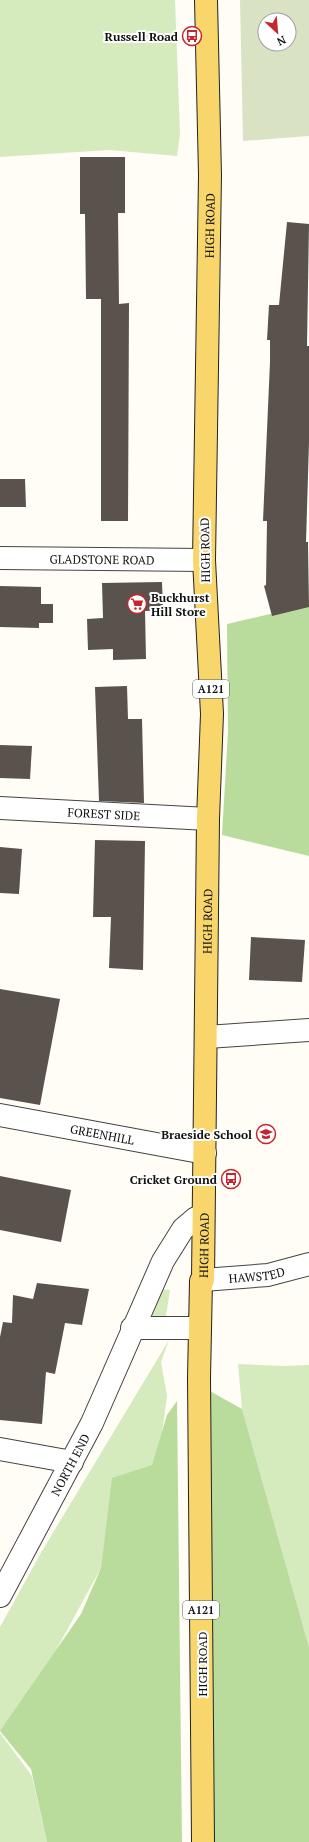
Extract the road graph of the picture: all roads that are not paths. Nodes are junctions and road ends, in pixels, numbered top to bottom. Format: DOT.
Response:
graph roads {
  1 [pos="206,0"];
  2 [pos="0,558"];
  3 [pos="204,560"];
  4 [pos="0,808"];
  5 [pos="208,819"];
  6 [pos="309,1030"];
  7 [pos="207,1037"];
  8 [pos="0,1114"];
  9 [pos="205,1153"];
  10 [pos="203,1219"];
  11 [pos="309,1264"];
  12 [pos="203,1280"];
  13 [pos="132,1328"];
  14 [pos="200,1328"];
  15 [pos="0,1449"];
  16 [pos="72,1462"];
  17 [pos="0,1596"];
  18 [pos="204,1842"];
  1 -- 3 [label="main road, HIGH ROAD / A121"];
  2 -- 3 [label="street, GLADSTONE ROAD"];
  3 -- 5 [label="main road, HIGH ROAD / A121"];
  4 -- 5 [label="street, FOREST SIDE"];
  5 -- 7 [label="main road, HIGH ROAD / A121"];
  6 -- 7 [label="street"];
  7 -- 9 [label="main road, HIGH ROAD / A121"];
  8 -- 9 [label="street, GREENHILL"];
  9 -- 10 [label="main road, HIGH ROAD / A121"];
  10 -- 12 [label="main road, HIGH ROAD / A121"];
  10 -- 13 [label="street, NORTH END"];
  11 -- 12 [label="street, HAWSTED"];
  12 -- 14 [label="main road, HIGH ROAD / A121"];
  13 -- 14 [label="street"];
  13 -- 16 [label="street, NORTH END"];
  14 -- 18 [label="main road, HIGH ROAD / A121"];
  15 -- 16 [label="street"];
  16 -- 17 [label="street, NORTH END"];
}
